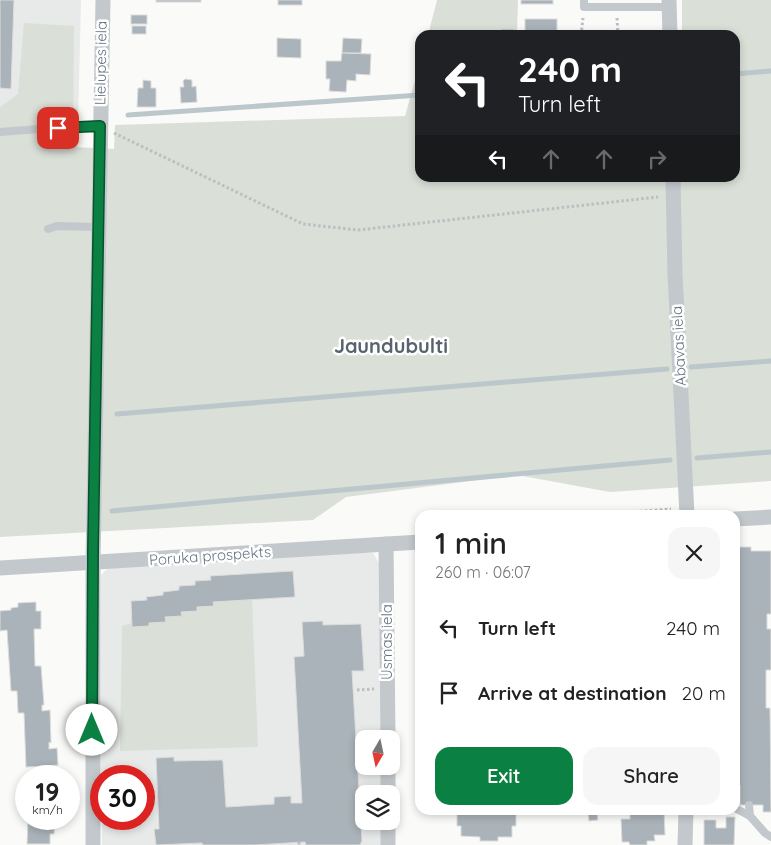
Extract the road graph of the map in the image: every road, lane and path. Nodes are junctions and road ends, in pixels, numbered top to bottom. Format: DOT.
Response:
graph roads {
  1 [pos="103,0"];
  2 [pos="584,3"];
  3 [pos="669,4"];
  4 [pos="616,7"];
  5 [pos="581,30"];
  6 [pos="618,30"];
  7 [pos="670,30"];
  8 [pos="100,126"];
  9 [pos="0,132"];
  10 [pos="673,182"];
  11 [pos="674,196"];
  12 [pos="98,227"];
  13 [pos="48,229"];
  14 [pos="687,510"];
  15 [pos="771,517"];
  16 [pos="740,519"];
  17 [pos="415,542"];
  18 [pos="386,544"];
  19 [pos="93,563"];
  20 [pos="0,568"];
  21 [pos="388,730"];
  22 [pos="749,805"];
  23 [pos="740,811"];
  24 [pos="686,815"];
  25 [pos="750,816"];
  26 [pos="388,830"];
  27 [pos="771,837"];
  28 [pos="93,845"];
  29 [pos="388,845"];
  30 [pos="685,845"];
  1 -- 8 [label="street, Lielupes iela"];
  2 -- 4 [label="lane"];
  2 -- 5 [label="path"];
  3 -- 4 [label="lane"];
  3 -- 7 [label="street"];
  4 -- 6 [label="path"];
  8 -- 9 [label="lane"];
  8 -- 11 [label="path"];
  8 -- 12 [label="street, Lielupes iela"];
  10 -- 11 [label="street, Abavas iela"];
  11 -- 14 [label="street, Abavas iela"];
  12 -- 13 [label="lane"];
  12 -- 19 [label="street, Lielupes iela"];
  15 -- 16 [label="street"];
  17 -- 18 [label="street, Poruka prospekts"];
  18 -- 19 [label="street, Poruka prospekts"];
  18 -- 21 [label="street, Usmas iela"];
  19 -- 20 [label="street, Poruka prospekts"];
  19 -- 28 [label="street, Lielupes iela"];
  22 -- 25 [label="lane"];
  23 -- 25 [label="lane"];
  24 -- 30 [label="street"];
  25 -- 27 [label="lane"];
  26 -- 29 [label="street"];
}
